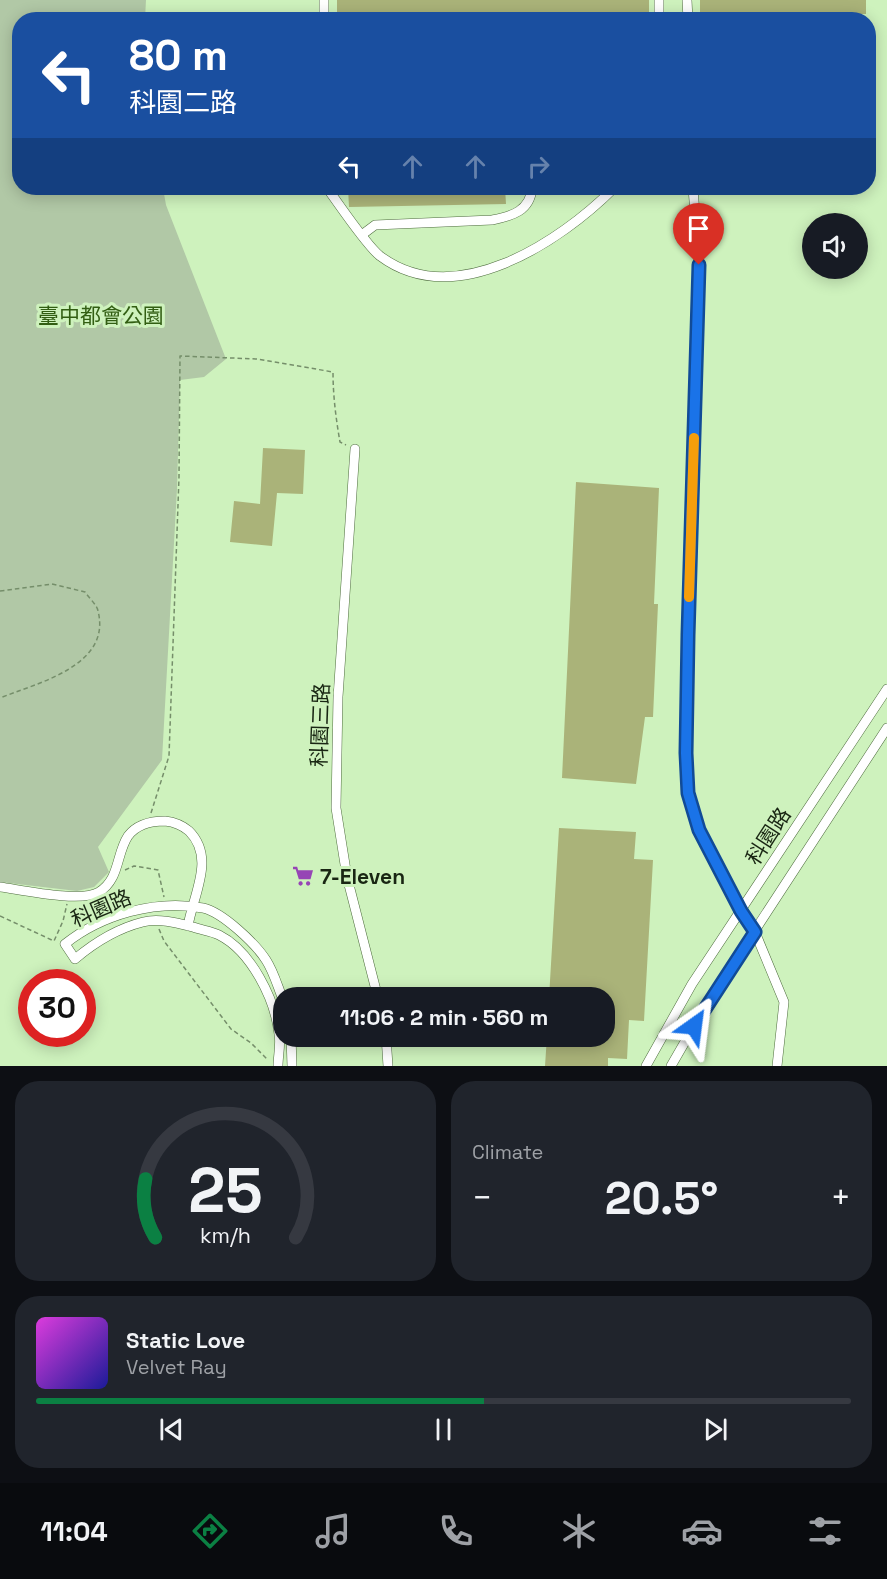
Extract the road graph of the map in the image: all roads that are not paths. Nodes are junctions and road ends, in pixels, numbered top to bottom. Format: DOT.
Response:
graph roads {
  1 [pos="332,195"];
  2 [pos="530,195"];
  3 [pos="607,195"];
  4 [pos="694,195"];
  5 [pos="363,234"];
  6 [pos="355,449"];
  7 [pos="887,689"];
  8 [pos="887,728"];
  9 [pos="0,887"];
  10 [pos="191,907"];
  11 [pos="741,911"];
  12 [pos="188,926"];
  13 [pos="755,932"];
  14 [pos="278,987"];
  15 [pos="375,987"];
  16 [pos="291,1047"];
  17 [pos="387,1047"];
  18 [pos="278,1066"];
  19 [pos="292,1066"];
  20 [pos="388,1066"];
  21 [pos="646,1066"];
  22 [pos="671,1066"];
  23 [pos="777,1066"];
  1 -- 5 [label="street"];
  2 -- 5 [label="street"];
  3 -- 5 [label="street"];
  4 -- 11 [label="street"];
  6 -- 15 [label="street, 科園三路"];
  7 -- 11 [label="street, 科園路"];
  8 -- 13 [label="street, 科園路"];
  9 -- 10 [label="street"];
  10 -- 12 [label="street"];
  10 -- 12 [label="street, 科園路"];
  10 -- 14 [label="street, 科園路"];
  11 -- 13 [label="street"];
  11 -- 21 [label="street, 科園路"];
  12 -- 18 [label="street, 科園路"];
  13 -- 22 [label="street, 科園路"];
  13 -- 23 [label="street"];
  16 -- 19 [label="street"];
  17 -- 20 [label="street"];
}
